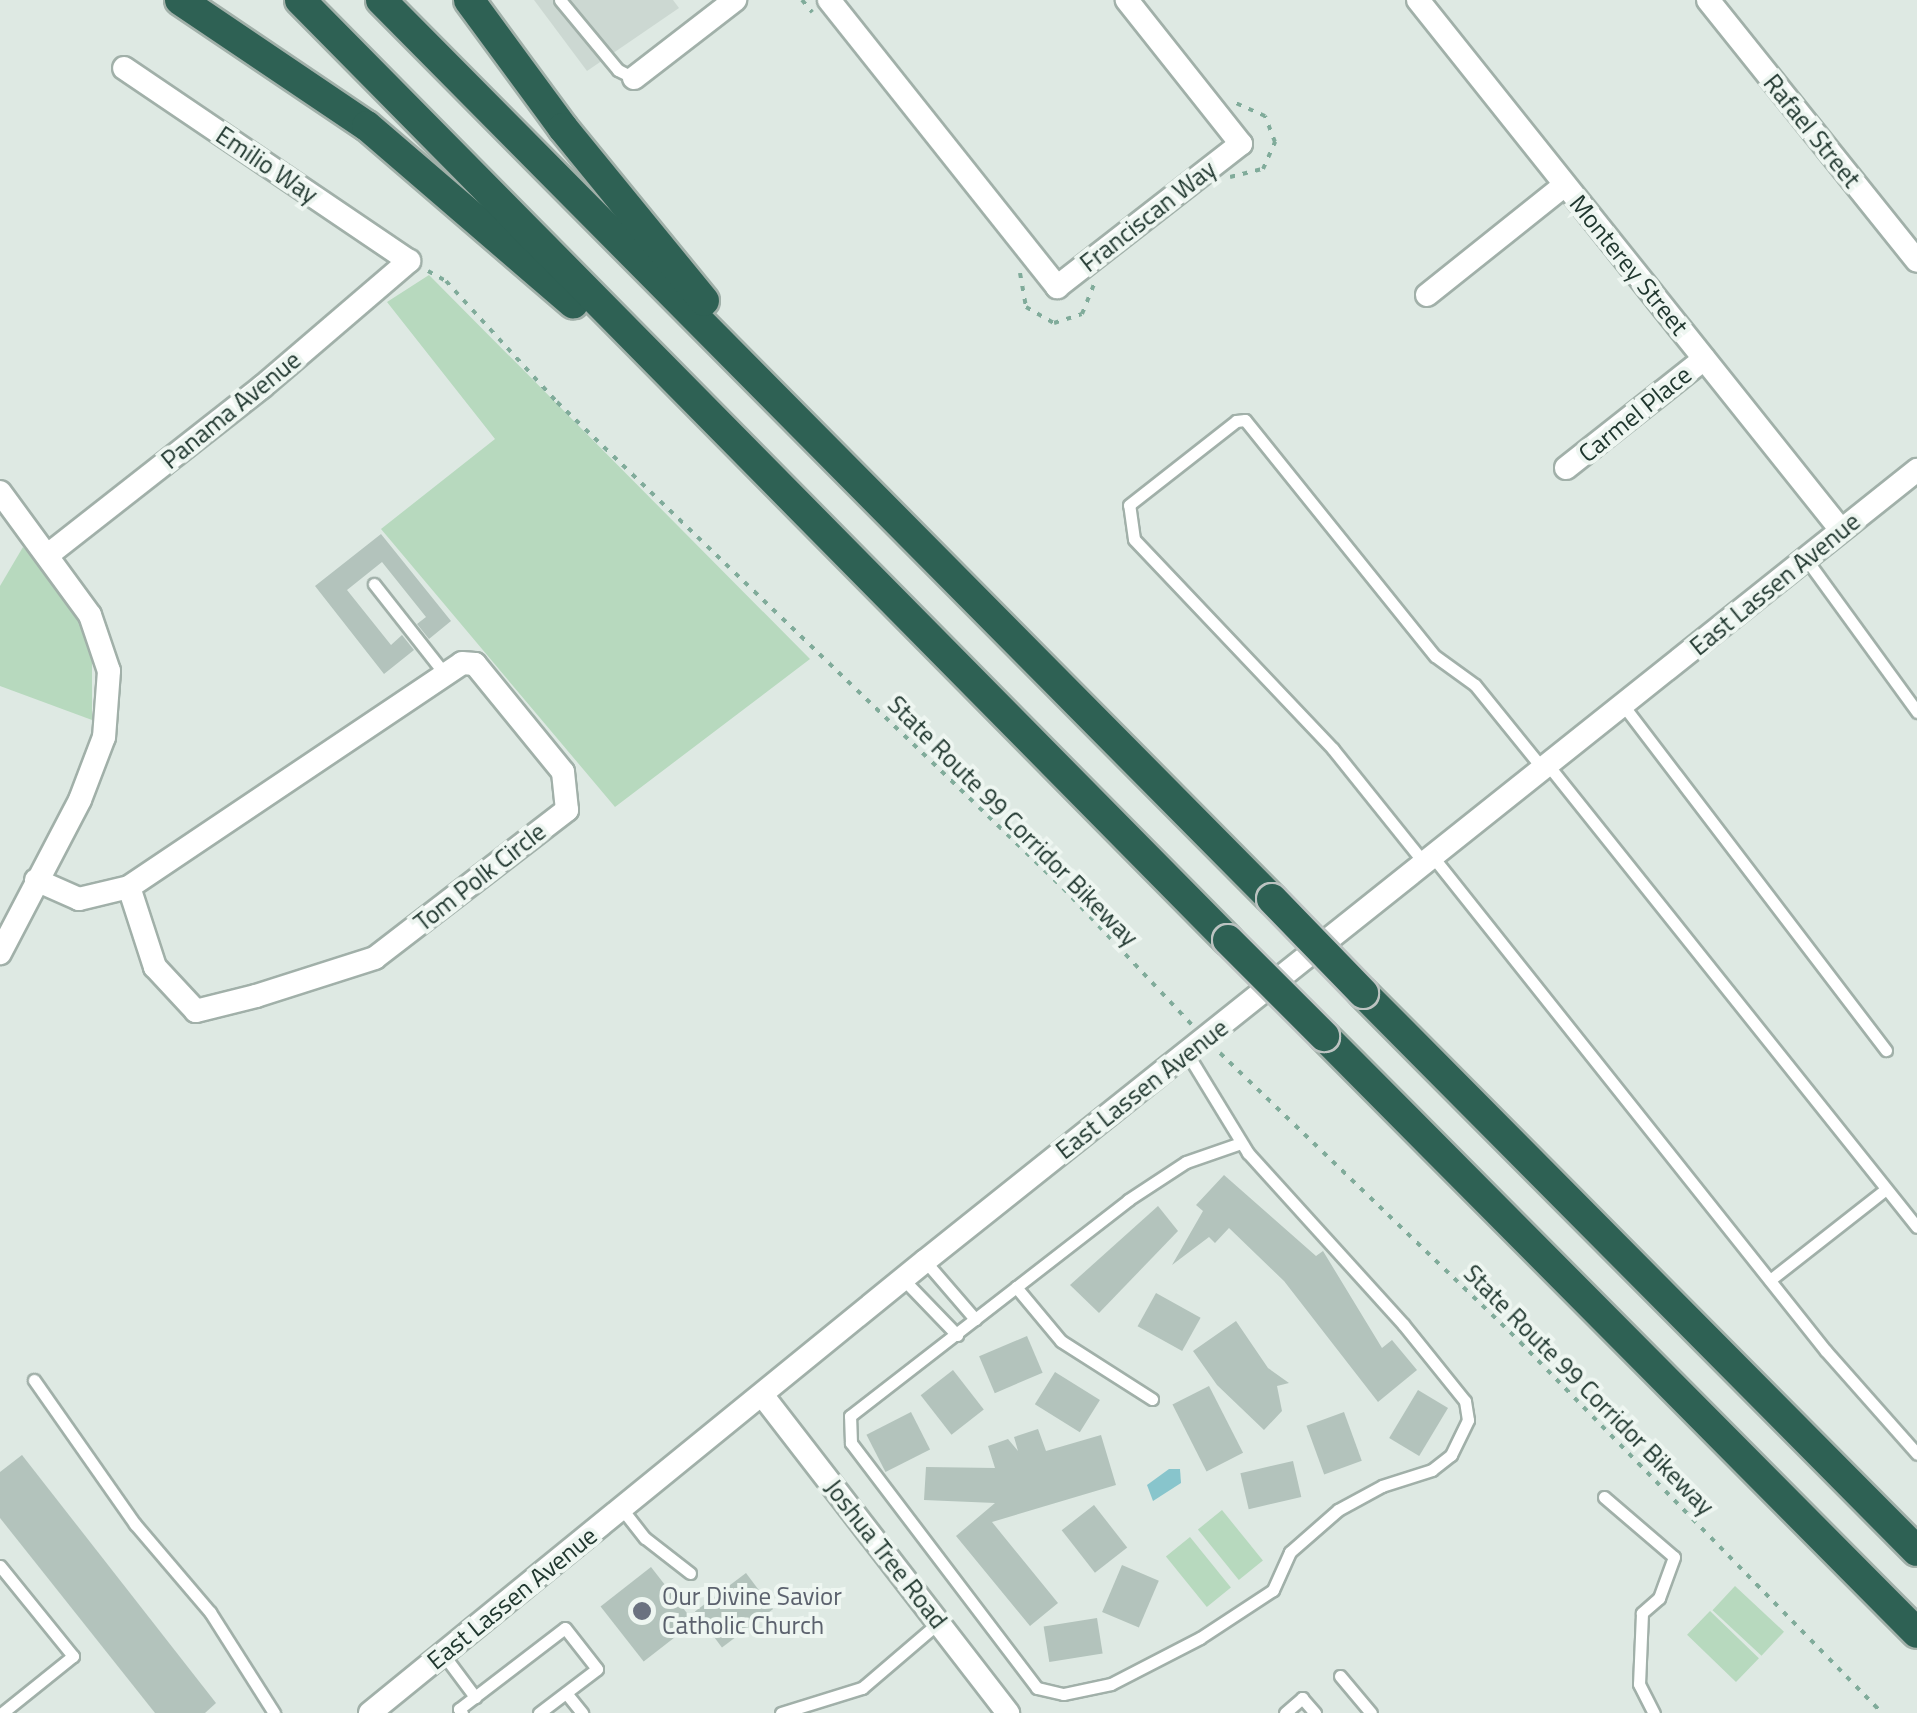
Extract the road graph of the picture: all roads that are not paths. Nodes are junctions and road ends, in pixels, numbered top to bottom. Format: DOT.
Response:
graph roads {
  1 [pos="180,0"];
  2 [pos="300,0"];
  3 [pos="381,0"];
  4 [pos="468,0"];
  5 [pos="560,0"];
  6 [pos="735,0"];
  7 [pos="1128,0"];
  8 [pos="1418,0"];
  9 [pos="1708,0"];
  10 [pos="822,8"];
  11 [pos="124,68"];
  12 [pos="634,78"];
  13 [pos="1565,185"];
  14 [pos="409,261"];
  15 [pos="1917,262"];
  16 [pos="1427,295"];
  17 [pos="1704,359"];
  18 [pos="676,381"];
  19 [pos="792,414"];
  20 [pos="1566,468"];
  21 [pos="1915,475"];
  22 [pos="0,492"];
  23 [pos="1842,530"];
  24 [pos="49,554"];
  25 [pos="1806,559"];
  26 [pos="374,584"];
  27 [pos="444,673"];
  28 [pos="1623,705"];
  29 [pos="1917,712"];
  30 [pos="1545,767"];
  31 [pos="1429,860"];
  32 [pos="36,880"];
  33 [pos="129,887"];
  34 [pos="0,953"];
  35 [pos="1886,1050"];
  36 [pos="1187,1053"];
  37 [pos="1241,1143"];
  38 [pos="1886,1189"];
  39 [pos="1917,1227"];
  40 [pos="925,1260"];
  41 [pos="904,1279"];
  42 [pos="1770,1280"];
  43 [pos="1016,1287"];
  44 [pos="976,1319"];
  45 [pos="956,1335"];
  46 [pos="34,1380"];
  47 [pos="763,1396"];
  48 [pos="1152,1400"];
  49 [pos="1917,1454"];
  50 [pos="1604,1497"];
  51 [pos="622,1509"];
  52 [pos="1917,1552"];
  53 [pos="0,1566"];
  54 [pos="690,1572"];
  55 [pos="938,1623"];
  56 [pos="1917,1633"];
  57 [pos="443,1654"];
  58 [pos="1340,1676"];
  59 [pos="566,1693"];
  60 [pos="475,1697"];
  61 [pos="2,1713"];
  62 [pos="274,1713"];
  63 [pos="370,1713"];
  64 [pos="462,1713"];
  65 [pos="539,1713"];
  66 [pos="582,1713"];
  67 [pos="781,1713"];
  68 [pos="1008,1713"];
  69 [pos="1285,1713"];
  70 [pos="1315,1713"];
  71 [pos="1371,1713"];
  72 [pos="1654,1713"];
  1 -- 18 [label="highway"];
  2 -- 18 [label="highway"];
  3 -- 19 [label="highway"];
  4 -- 19 [label="highway"];
  5 -- 12 [label="lane"];
  6 -- 12 [label="street"];
  7 -- 10 [label="street, Franciscan Way"];
  8 -- 13 [label="street, Monterey Street"];
  9 -- 15 [label="street, Rafael Street"];
  11 -- 14 [label="street, Emilio Way"];
  13 -- 16 [label="street"];
  13 -- 17 [label="street, Monterey Street"];
  14 -- 24 [label="street, Panama Avenue"];
  17 -- 20 [label="street, Carmel Place"];
  17 -- 23 [label="street, Monterey Street"];
  18 -- 56 [label="highway, bridge"];
  19 -- 52 [label="highway, bridge"];
  21 -- 23 [label="street, East Lassen Avenue"];
  22 -- 24 [label="street"];
  23 -- 25 [label="street, East Lassen Avenue"];
  24 -- 32 [label="street"];
  25 -- 28 [label="street, East Lassen Avenue"];
  25 -- 29 [label="lane"];
  26 -- 27 [label="lane"];
  27 -- 33 [label="street"];
  27 -- 33 [label="street, Tom Polk Circle"];
  28 -- 30 [label="street, East Lassen Avenue"];
  28 -- 35 [label="lane"];
  30 -- 31 [label="street, East Lassen Avenue"];
  30 -- 31 [label="lane"];
  30 -- 38 [label="lane"];
  31 -- 36 [label="street, East Lassen Avenue"];
  31 -- 42 [label="lane"];
  32 -- 33 [label="street"];
  32 -- 34 [label="street"];
  36 -- 37 [label="lane"];
  36 -- 40 [label="street, East Lassen Avenue"];
  37 -- 43 [label="lane"];
  37 -- 45 [label="lane"];
  38 -- 39 [label="lane"];
  38 -- 42 [label="lane"];
  40 -- 41 [label="street, East Lassen Avenue"];
  40 -- 44 [label="lane"];
  41 -- 45 [label="lane"];
  41 -- 47 [label="street, East Lassen Avenue"];
  42 -- 49 [label="lane"];
  43 -- 44 [label="lane"];
  43 -- 48 [label="lane"];
  44 -- 45 [label="lane"];
  46 -- 62 [label="lane"];
  47 -- 51 [label="street, East Lassen Avenue"];
  47 -- 55 [label="street, Joshua Tree Road"];
  50 -- 72 [label="lane"];
  51 -- 54 [label="lane"];
  51 -- 57 [label="street, East Lassen Avenue"];
  53 -- 61 [label="lane"];
  55 -- 67 [label="lane"];
  55 -- 68 [label="street, Joshua Tree Road"];
  57 -- 60 [label="lane"];
  57 -- 63 [label="street, East Lassen Avenue"];
  58 -- 71 [label="lane"];
  59 -- 60 [label="lane"];
  59 -- 65 [label="lane"];
  59 -- 66 [label="lane"];
  60 -- 64 [label="lane"];
  69 -- 70 [label="lane"];
}
